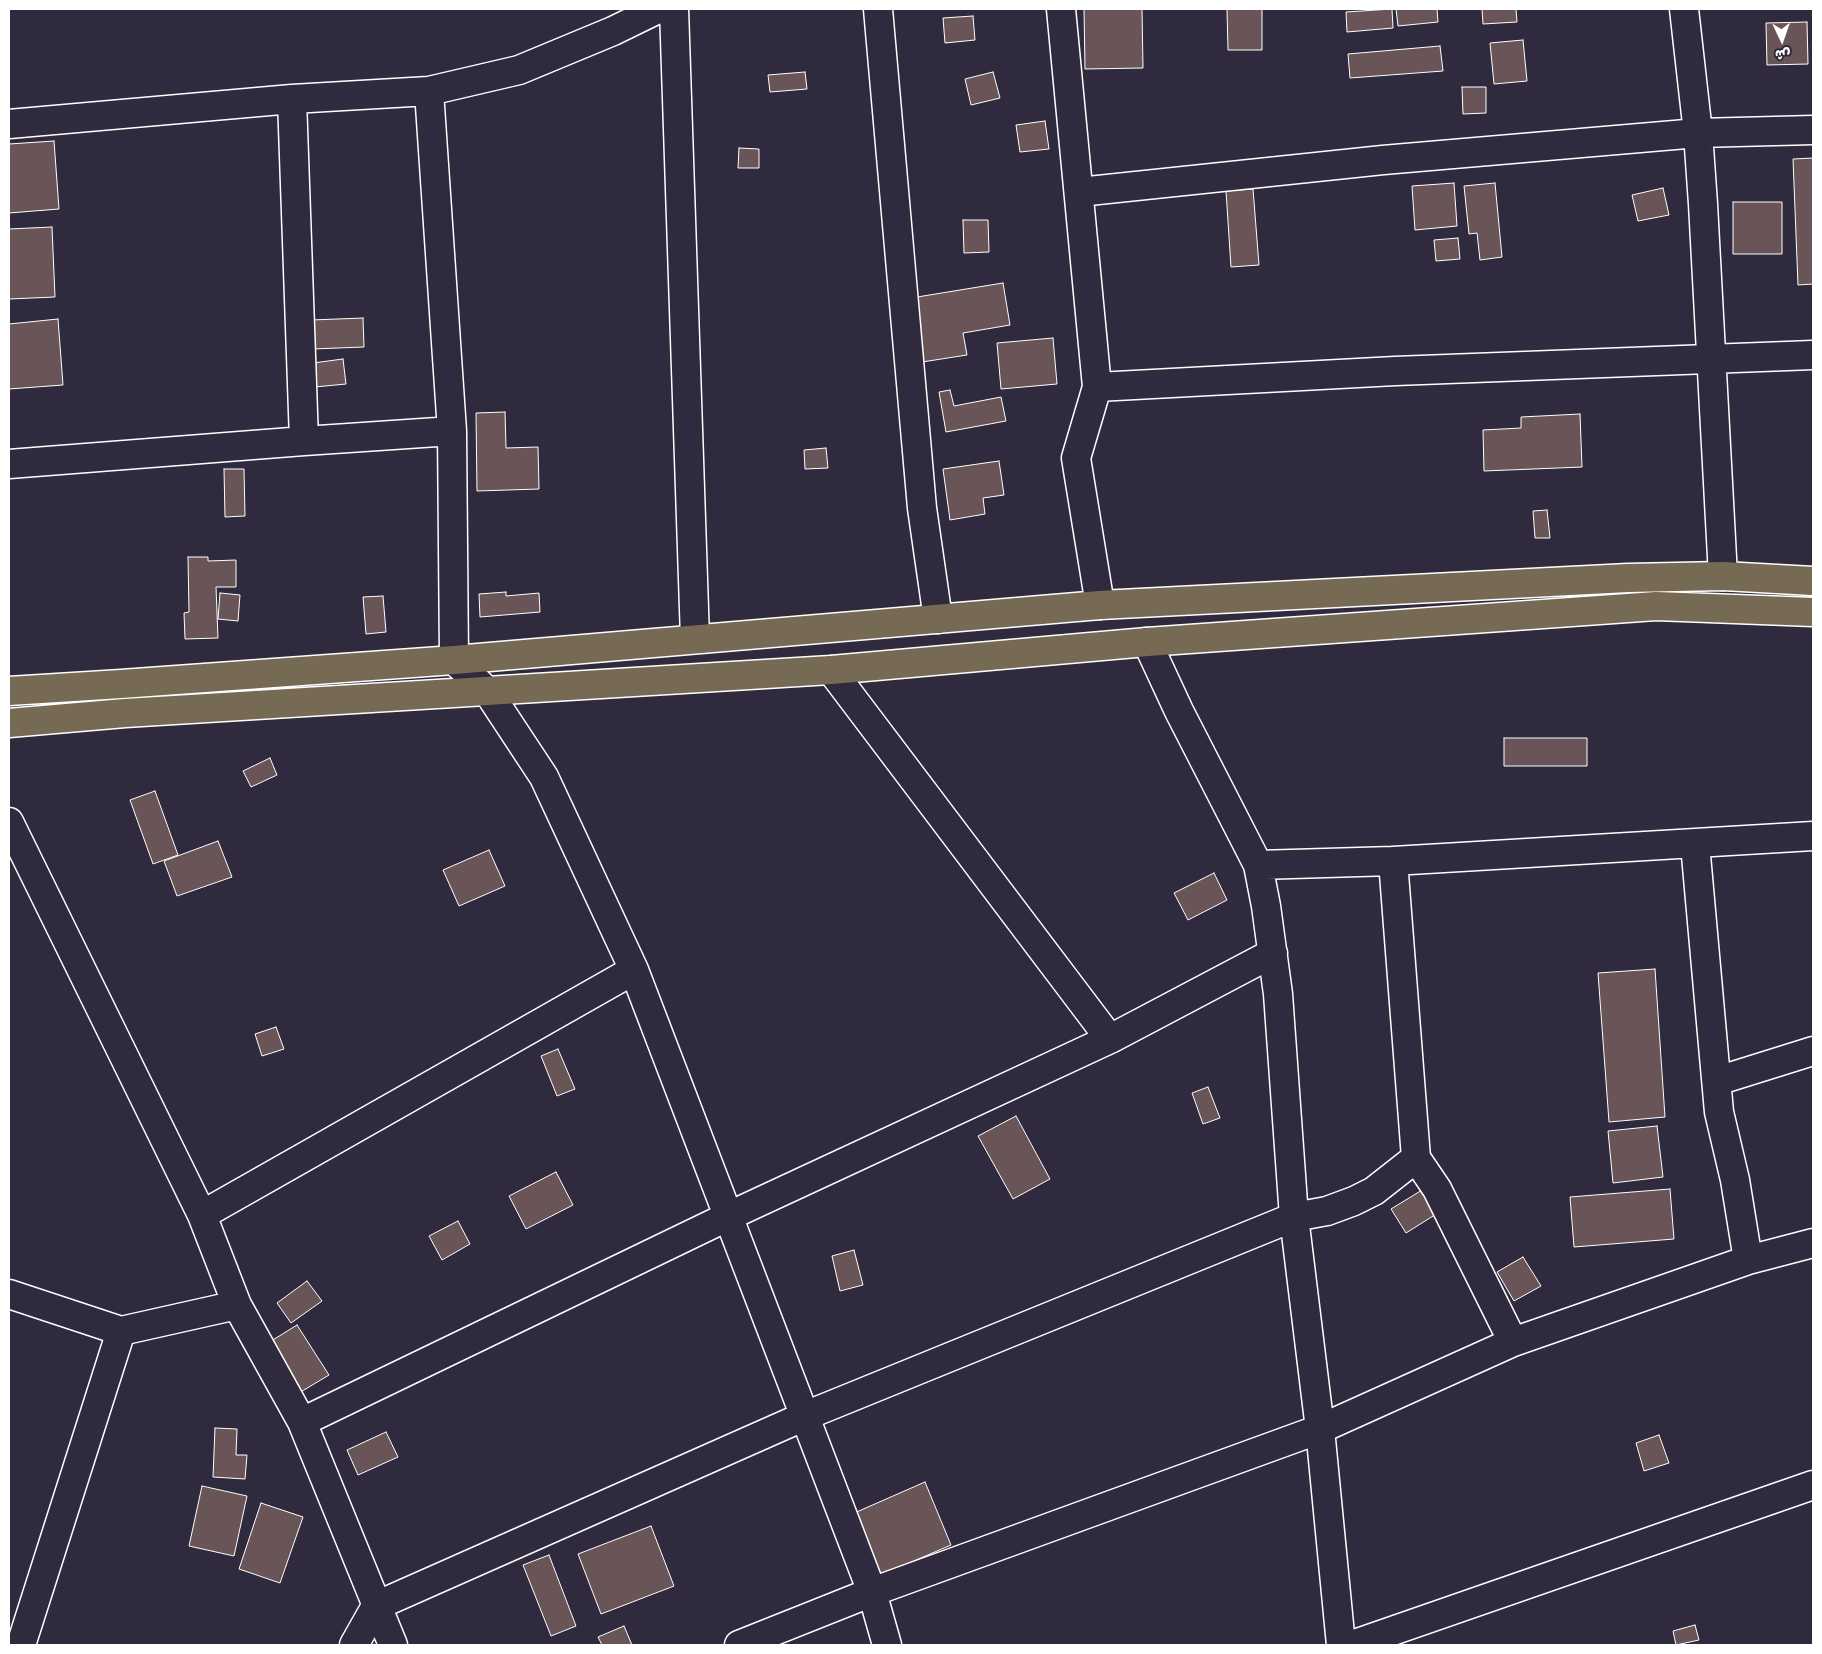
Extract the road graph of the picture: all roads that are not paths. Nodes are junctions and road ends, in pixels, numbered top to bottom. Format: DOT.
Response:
graph roads {
  1 [pos="658,9"];
  2 [pos="674,9"];
  3 [pos="878,9"];
  4 [pos="1061,9"];
  5 [pos="1684,9"];
  6 [pos="429,91"];
  7 [pos="292,99"];
  8 [pos="9,124"];
  9 [pos="1813,130"];
  10 [pos="1698,133"];
  11 [pos="1079,192"];
  12 [pos="1813,355"];
  13 [pos="1711,358"];
  14 [pos="1097,387"];
  15 [pos="452,431"];
  16 [pos="304,441"];
  17 [pos="9,464"];
  18 [pos="1723,576"];
  19 [pos="1813,581"];
  20 [pos="1100,605"];
  21 [pos="1813,612"];
  22 [pos="938,619"];
  23 [pos="695,639"];
  24 [pos="1147,642"];
  25 [pos="454,660"];
  26 [pos="831,670"];
  27 [pos="9,691"];
  28 [pos="488,692"];
  29 [pos="9,723"];
  30 [pos="13,830"];
  31 [pos="1813,836"];
  32 [pos="1695,844"];
  33 [pos="1393,861"];
  34 [pos="9,863"];
  35 [pos="1258,865"];
  36 [pos="1272,953"];
  37 [pos="634,970"];
  38 [pos="1110,1039"];
  39 [pos="1813,1051"];
  40 [pos="1717,1081"];
  41 [pos="1416,1158"];
  42 [pos="202,1215"];
  43 [pos="729,1216"];
  44 [pos="1294,1217"];
  45 [pos="1813,1243"];
  46 [pos="1748,1260"];
  47 [pos="9,1294"];
  48 [pos="237,1305"];
  49 [pos="121,1332"];
  50 [pos="1513,1342"];
  51 [pos="805,1416"];
  52 [pos="302,1422"];
  53 [pos="1320,1429"];
  54 [pos="1813,1485"];
  55 [pos="872,1592"];
  56 [pos="376,1606"];
  57 [pos="21,1645"];
  58 [pos="354,1645"];
  59 [pos="393,1645"];
  60 [pos="739,1645"];
  61 [pos="887,1645"];
  62 [pos="1341,1645"];
  63 [pos="1352,1645"];
  1 -- 6 [label="street"];
  2 -- 23 [label="street"];
  3 -- 22 [label="street"];
  4 -- 11 [label="street"];
  5 -- 10 [label="street"];
  6 -- 7 [label="street"];
  6 -- 15 [label="street"];
  7 -- 8 [label="street"];
  7 -- 16 [label="street"];
  9 -- 10 [label="street"];
  10 -- 11 [label="street"];
  10 -- 13 [label="street"];
  11 -- 14 [label="street"];
  12 -- 13 [label="street"];
  13 -- 14 [label="street"];
  13 -- 18 [label="street"];
  14 -- 20 [label="street"];
  15 -- 16 [label="street"];
  15 -- 25 [label="street"];
  16 -- 17 [label="street"];
  18 -- 19 [label="main road"];
  18 -- 20 [label="main road"];
  20 -- 22 [label="main road"];
  21 -- 24 [label="main road"];
  22 -- 23 [label="main road"];
  23 -- 25 [label="main road"];
  24 -- 26 [label="main road"];
  24 -- 35 [label="street"];
  25 -- 27 [label="main road"];
  25 -- 28 [label="street"];
  26 -- 28 [label="main road"];
  26 -- 38 [label="street"];
  28 -- 29 [label="main road"];
  28 -- 37 [label="street"];
  30 -- 34 [label="street"];
  30 -- 42 [label="street"];
  31 -- 32 [label="street"];
  32 -- 33 [label="street"];
  32 -- 40 [label="street"];
  33 -- 35 [label="street"];
  33 -- 41 [label="street"];
  35 -- 36 [label="street"];
  36 -- 38 [label="street"];
  36 -- 44 [label="street"];
  37 -- 42 [label="street"];
  37 -- 43 [label="street"];
  38 -- 43 [label="street"];
  39 -- 40 [label="street"];
  40 -- 46 [label="street"];
  41 -- 44 [label="street"];
  41 -- 50 [label="street"];
  42 -- 48 [label="street"];
  43 -- 51 [label="street"];
  43 -- 52 [label="street"];
  44 -- 51 [label="street"];
  44 -- 53 [label="street"];
  45 -- 46 [label="street"];
  46 -- 50 [label="street"];
  47 -- 49 [label="street"];
  48 -- 49 [label="street"];
  48 -- 52 [label="street"];
  49 -- 57 [label="street"];
  50 -- 53 [label="street"];
  51 -- 55 [label="street"];
  51 -- 56 [label="street"];
  52 -- 56 [label="street"];
  53 -- 55 [label="street"];
  53 -- 62 [label="street"];
  54 -- 63 [label="street"];
  55 -- 60 [label="street"];
  55 -- 61 [label="street"];
  56 -- 58 [label="street"];
  56 -- 59 [label="street"];
}
